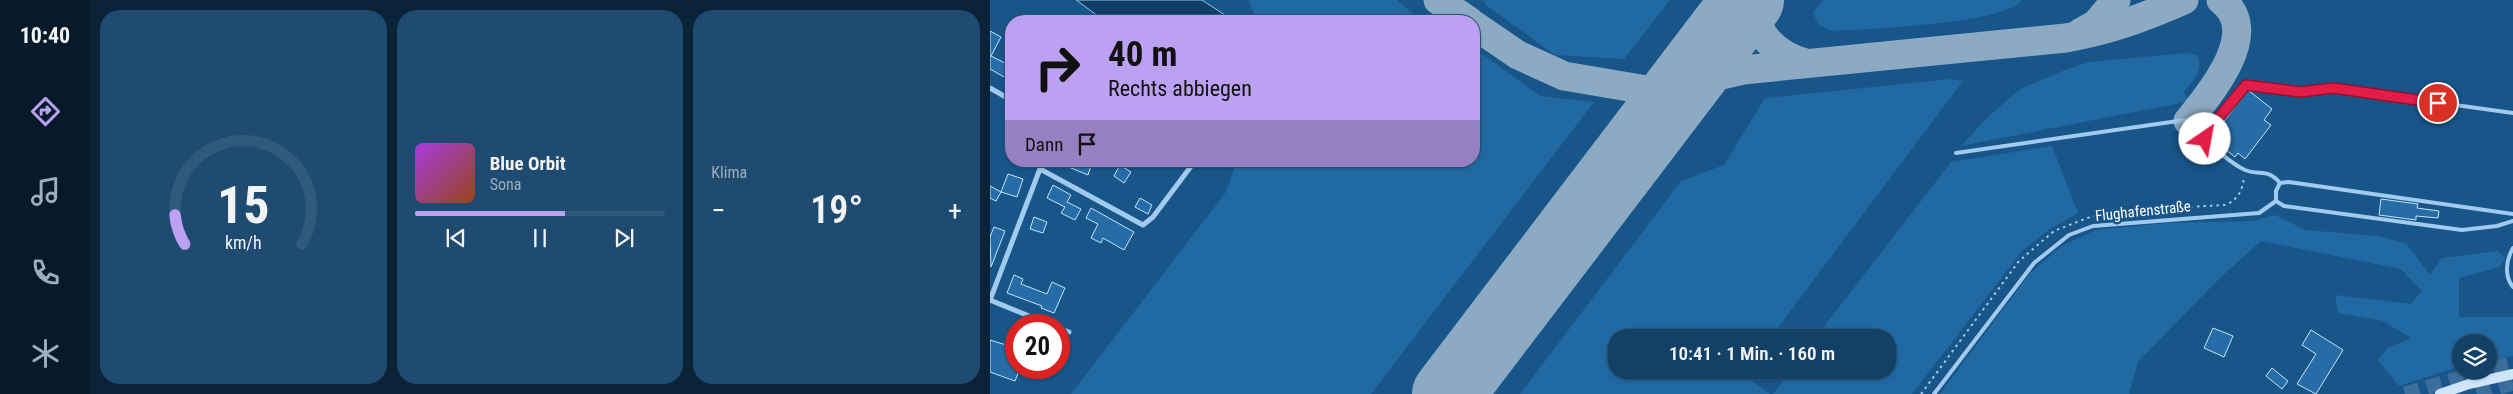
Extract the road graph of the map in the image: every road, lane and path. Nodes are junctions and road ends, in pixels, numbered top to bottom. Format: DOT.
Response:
graph roads {
  1 [pos="990,88"];
  2 [pos="1005,97"];
  3 [pos="2513,113"];
  4 [pos="2205,134"];
  5 [pos="1956,153"];
  6 [pos="1190,167"];
  7 [pos="1040,169"];
  8 [pos="2245,170"];
  9 [pos="2280,184"];
  10 [pos="2276,201"];
  11 [pos="2513,214"];
  12 [pos="2513,221"];
  13 [pos="2513,248"];
  14 [pos="2513,287"];
  15 [pos="990,300"];
  16 [pos="1024,314"];
  17 [pos="2513,374"];
  18 [pos="1921,394"];
  19 [pos="1934,394"];
  20 [pos="2440,394"];
  1 -- 2 [label="street"];
  3 -- 4 [label="lane"];
  4 -- 5 [label="lane"];
  4 -- 8 [label="lane"];
  6 -- 7 [label="street"];
  7 -- 15 [label="street"];
  8 -- 9 [label="lane"];
  8 -- 18 [label="path"];
  9 -- 10 [label="lane"];
  9 -- 11 [label="lane"];
  10 -- 12 [label="lane"];
  10 -- 19 [label="lane, Flughafenstraße"];
  13 -- 14 [label="lane"];
  15 -- 16 [label="street"];
  17 -- 20 [label="main road"];
}
